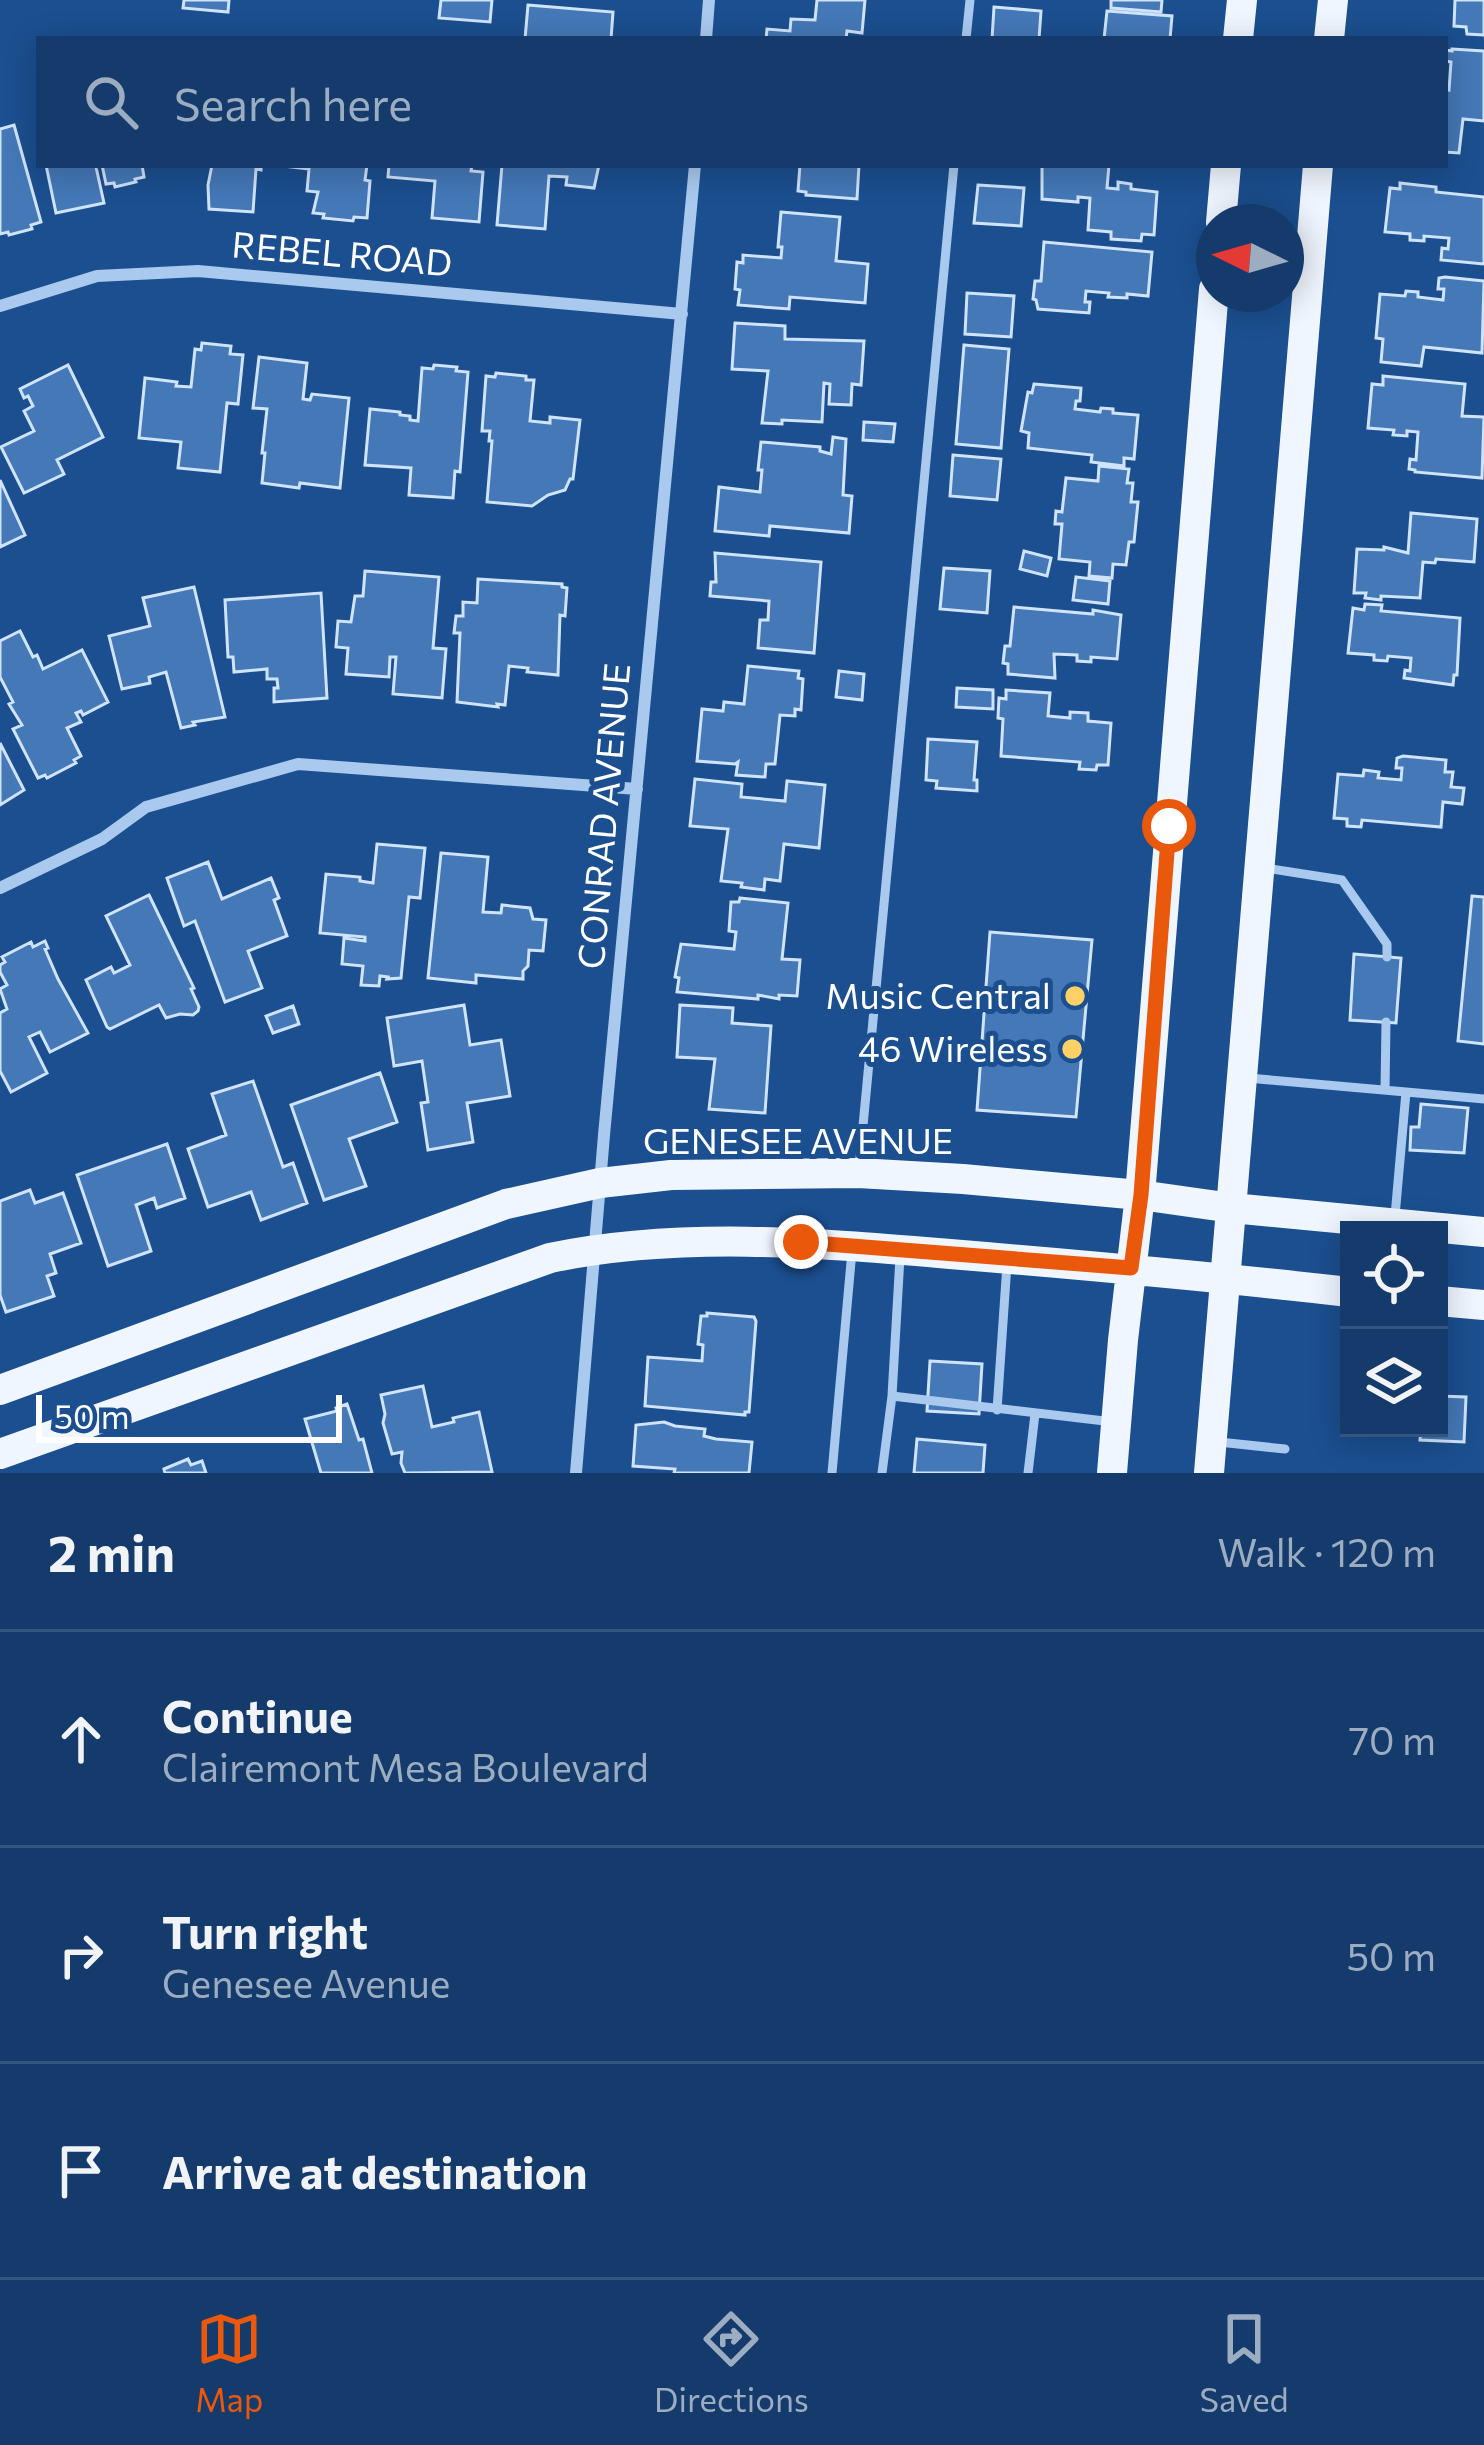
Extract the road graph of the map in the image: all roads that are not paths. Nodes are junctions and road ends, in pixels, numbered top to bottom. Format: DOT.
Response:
graph roads {
  1 [pos="709,0"];
  2 [pos="970,0"];
  3 [pos="1242,0"];
  4 [pos="1333,0"];
  5 [pos="706,36"];
  6 [pos="966,36"];
  7 [pos="1238,36"];
  8 [pos="1329,36"];
  9 [pos="695,168"];
  10 [pos="954,168"];
  11 [pos="1226,168"];
  12 [pos="1318,168"];
  13 [pos="1222,204"];
  14 [pos="0,305"];
  15 [pos="1212,312"];
  16 [pos="682,314"];
  17 [pos="638,789"];
  18 [pos="1259,867"];
  19 [pos="0,888"];
  20 [pos="1387,957"];
  21 [pos="1386,1022"];
  22 [pos="1243,1078"];
  23 [pos="1385,1090"];
  24 [pos="1406,1092"];
  25 [pos="1484,1099"];
  26 [pos="858,1173"];
  27 [pos="599,1183"];
  28 [pos="1141,1195"];
  29 [pos="1232,1208"];
  30 [pos="1356,1221"];
  31 [pos="1394,1221"];
  32 [pos="1448,1229"];
  33 [pos="1484,1232"];
  34 [pos="852,1245"];
  35 [pos="595,1249"];
  36 [pos="900,1250"];
  37 [pos="1007,1258"];
  38 [pos="1131,1268"];
  39 [pos="1225,1279"];
  40 [pos="1340,1291"];
  41 [pos="1448,1302"];
  42 [pos="1484,1305"];
  43 [pos="0,1390"];
  44 [pos="892,1396"];
  45 [pos="997,1410"];
  46 [pos="1035,1414"];
  47 [pos="1117,1422"];
  48 [pos="1212,1441"];
  49 [pos="1286,1449"];
  50 [pos="0,1454"];
  51 [pos="576,1473"];
  52 [pos="832,1473"];
  53 [pos="881,1473"];
  54 [pos="1028,1473"];
  55 [pos="1112,1473"];
  56 [pos="1209,1473"];
  1 -- 5 [label="street"];
  2 -- 6 [label="lane"];
  3 -- 7 [label="main road"];
  4 -- 8 [label="main road"];
  9 -- 16 [label="street, CONRAD AVENUE"];
  10 -- 26 [label="lane"];
  11 -- 13 [label="main road"];
  12 -- 18 [label="main road"];
  14 -- 16 [label="street, REBEL ROAD"];
  15 -- 28 [label="main road"];
  16 -- 17 [label="street, CONRAD AVENUE"];
  17 -- 19 [label="street"];
  17 -- 27 [label="street, CONRAD AVENUE"];
  18 -- 20 [label="lane"];
  18 -- 22 [label="main road"];
  21 -- 23 [label="lane"];
  22 -- 23 [label="lane"];
  22 -- 29 [label="main road"];
  23 -- 24 [label="lane"];
  24 -- 25 [label="lane"];
  24 -- 31 [label="lane"];
  26 -- 27 [label="main road, GENESEE AVENUE"];
  26 -- 28 [label="main road, GENESEE AVENUE"];
  27 -- 35 [label="street, CONRAD AVENUE"];
  27 -- 43 [label="main road, GENESEE AVENUE"];
  28 -- 29 [label="main road, GENESEE AVENUE"];
  28 -- 38 [label="main road"];
  29 -- 30 [label="main road, GENESEE AVENUE"];
  29 -- 39 [label="main road"];
  32 -- 33 [label="main road, GENESEE AVENUE"];
  34 -- 35 [label="main road"];
  34 -- 36 [label="main road"];
  34 -- 52 [label="lane"];
  35 -- 50 [label="main road"];
  35 -- 51 [label="street, CONRAD AVENUE"];
  36 -- 37 [label="main road"];
  36 -- 44 [label="lane"];
  37 -- 38 [label="main road"];
  37 -- 45 [label="lane"];
  38 -- 39 [label="main road"];
  38 -- 47 [label="main road"];
  39 -- 40 [label="main road"];
  39 -- 48 [label="main road"];
  41 -- 42 [label="main road"];
  44 -- 45 [label="lane"];
  44 -- 53 [label="lane"];
  45 -- 46 [label="lane"];
  46 -- 47 [label="lane"];
  46 -- 54 [label="lane"];
  47 -- 55 [label="main road"];
  48 -- 49 [label="lane"];
  48 -- 56 [label="main road"];
}
